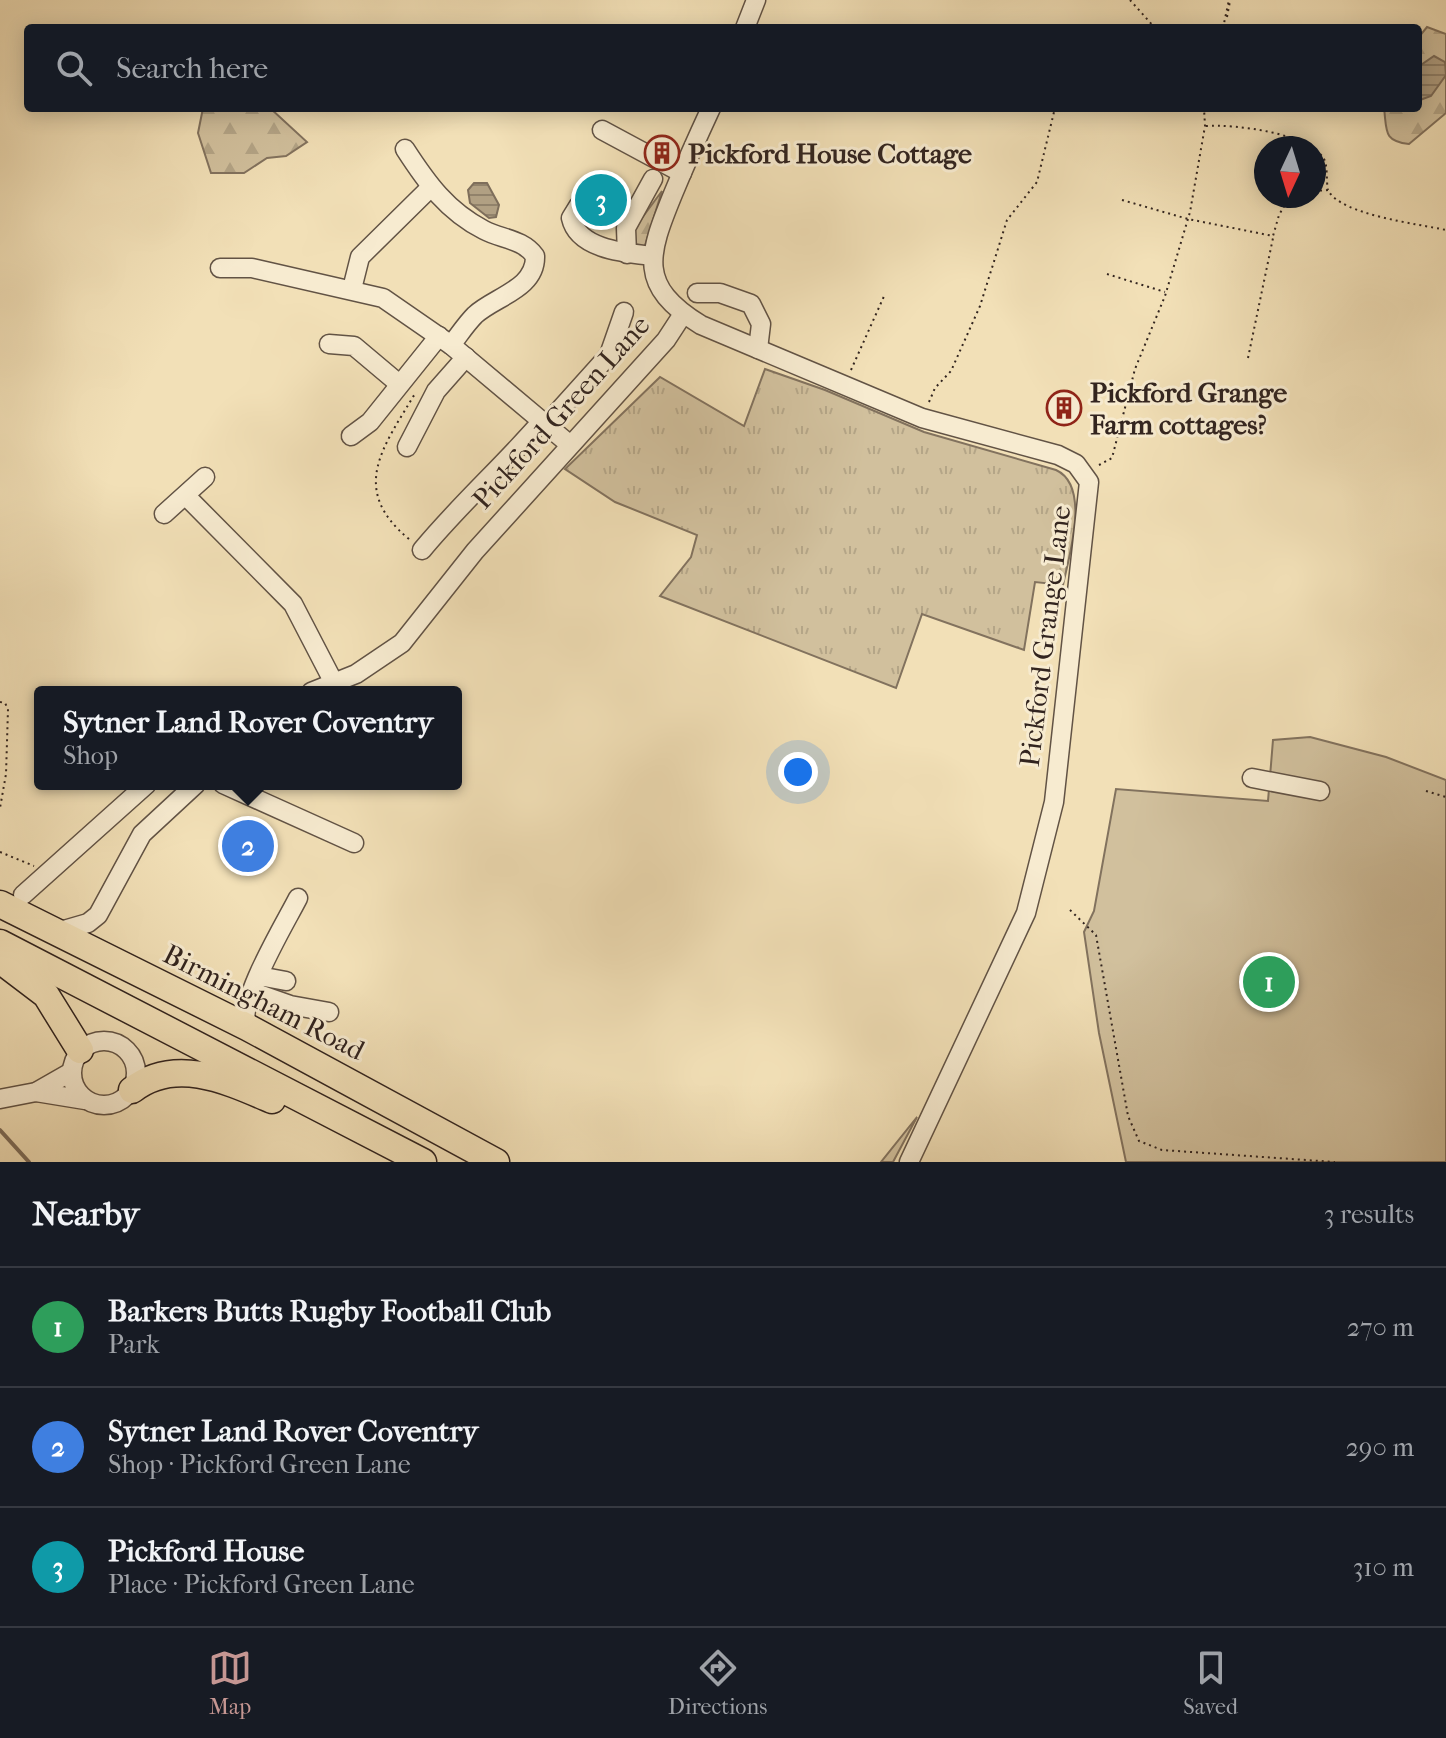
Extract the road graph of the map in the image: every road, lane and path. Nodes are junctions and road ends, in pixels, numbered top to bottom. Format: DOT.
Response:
graph roads {
  1 [pos="756,0"];
  2 [pos="1130,0"];
  3 [pos="1230,0"];
  4 [pos="747,24"];
  5 [pos="1151,24"];
  6 [pos="1224,24"];
  7 [pos="709,112"];
  8 [pos="1054,112"];
  9 [pos="1204,112"];
  10 [pos="1205,126"];
  11 [pos="602,130"];
  12 [pos="405,149"];
  13 [pos="682,173"];
  14 [pos="653,179"];
  15 [pos="430,188"];
  16 [pos="1328,190"];
  17 [pos="1122,200"];
  18 [pos="579,205"];
  19 [pos="1283,208"];
  20 [pos="1188,219"];
  21 [pos="1446,230"];
  22 [pos="1273,236"];
  23 [pos="627,254"];
  24 [pos="653,256"];
  25 [pos="220,268"];
  26 [pos="1107,274"];
  27 [pos="352,289"];
  28 [pos="1166,292"];
  29 [pos="697,293"];
  30 [pos="885,294"];
  31 [pos="624,312"];
  32 [pos="683,314"];
  33 [pos="329,344"];
  34 [pos="452,346"];
  35 [pos="758,349"];
  36 [pos="1248,358"];
  37 [pos="848,377"];
  38 [pos="398,383"];
  39 [pos="926,408"];
  40 [pos="544,423"];
  41 [pos="351,436"];
  42 [pos="569,444"];
  43 [pos="384,447"];
  44 [pos="407,447"];
  45 [pos="1085,472"];
  46 [pos="205,477"];
  47 [pos="186,496"];
  48 [pos="164,514"];
  49 [pos="422,550"];
  50 [pos="334,683"];
  51 [pos="326,686"];
  52 [pos="0,702"];
  53 [pos="1252,778"];
  54 [pos="140,790"];
  55 [pos="190,790"];
  56 [pos="236,790"];
  57 [pos="1320,791"];
  58 [pos="1426,791"];
  59 [pos="1446,797"];
  60 [pos="0,808"];
  61 [pos="354,843"];
  62 [pos="0,852"];
  63 [pos="41,870"];
  64 [pos="298,898"];
  65 [pos="12,900"];
  66 [pos="1070,910"];
  67 [pos="57,932"];
  68 [pos="0,943"];
  69 [pos="0,960"];
  70 [pos="286,981"];
  71 [pos="256,984"];
  72 [pos="329,1012"];
  73 [pos="247,1027"];
  74 [pos="76,1061"];
  75 [pos="132,1090"];
  76 [pos="36,1092"];
  77 [pos="0,1099"];
  78 [pos="85,1100"];
  79 [pos="415,1162"];
  80 [pos="423,1162"];
  81 [pos="496,1162"];
  82 [pos="909,1162"];
  83 [pos="1335,1162"];
  1 -- 4 [label="street"];
  2 -- 5 [label="path"];
  3 -- 6 [label="path"];
  7 -- 13 [label="street"];
  8 -- 39 [label="path"];
  9 -- 10 [label="path"];
  10 -- 16 [label="path"];
  10 -- 20 [label="path"];
  11 -- 13 [label="street"];
  12 -- 15 [label="street"];
  13 -- 24 [label="street"];
  14 -- 23 [label="street"];
  15 -- 27 [label="street"];
  15 -- 34 [label="street"];
  16 -- 21 [label="path"];
  17 -- 20 [label="path"];
  18 -- 23 [label="street"];
  19 -- 22 [label="path"];
  20 -- 22 [label="path"];
  20 -- 28 [label="path"];
  22 -- 36 [label="path"];
  23 -- 24 [label="street"];
  24 -- 32 [label="street, Pickford Green Lane"];
  25 -- 27 [label="street"];
  26 -- 28 [label="path"];
  27 -- 34 [label="street"];
  28 -- 45 [label="path"];
  29 -- 35 [label="street"];
  30 -- 37 [label="path"];
  31 -- 40 [label="street"];
  32 -- 35 [label="street, Pickford Grange Lane"];
  32 -- 42 [label="street, Pickford Green Lane"];
  33 -- 38 [label="street"];
  34 -- 38 [label="street"];
  34 -- 40 [label="street"];
  34 -- 44 [label="street"];
  35 -- 45 [label="street, Pickford Grange Lane"];
  38 -- 41 [label="street"];
  40 -- 42 [label="street"];
  40 -- 49 [label="street"];
  42 -- 50 [label="street, Pickford Green Lane"];
  43 -- 49 [label="path"];
  45 -- 82 [label="street, Pickford Grange Lane"];
  46 -- 47 [label="street"];
  47 -- 48 [label="street"];
  47 -- 50 [label="street"];
  50 -- 51 [label="street, Pickford Green Lane"];
  52 -- 60 [label="path"];
  53 -- 57 [label="street"];
  54 -- 63 [label="street"];
  55 -- 67 [label="street"];
  56 -- 61 [label="street"];
  58 -- 59 [label="path"];
  62 -- 63 [label="path"];
  63 -- 65 [label="street"];
  64 -- 71 [label="street"];
  65 -- 67 [label="highway, Birmingham Road"];
  66 -- 83 [label="path"];
  67 -- 73 [label="highway, Birmingham Road"];
  68 -- 80 [label="highway"];
  69 -- 74 [label="highway"];
  70 -- 71 [label="street"];
  71 -- 72 [label="street"];
  71 -- 73 [label="street"];
  73 -- 81 [label="highway, Birmingham Road"];
  74 -- 75 [label="street"];
  74 -- 76 [label="street"];
  74 -- 78 [label="street"];
  75 -- 78 [label="street"];
  75 -- 79 [label="highway"];
  76 -- 77 [label="street"];
  76 -- 78 [label="street"];
}
